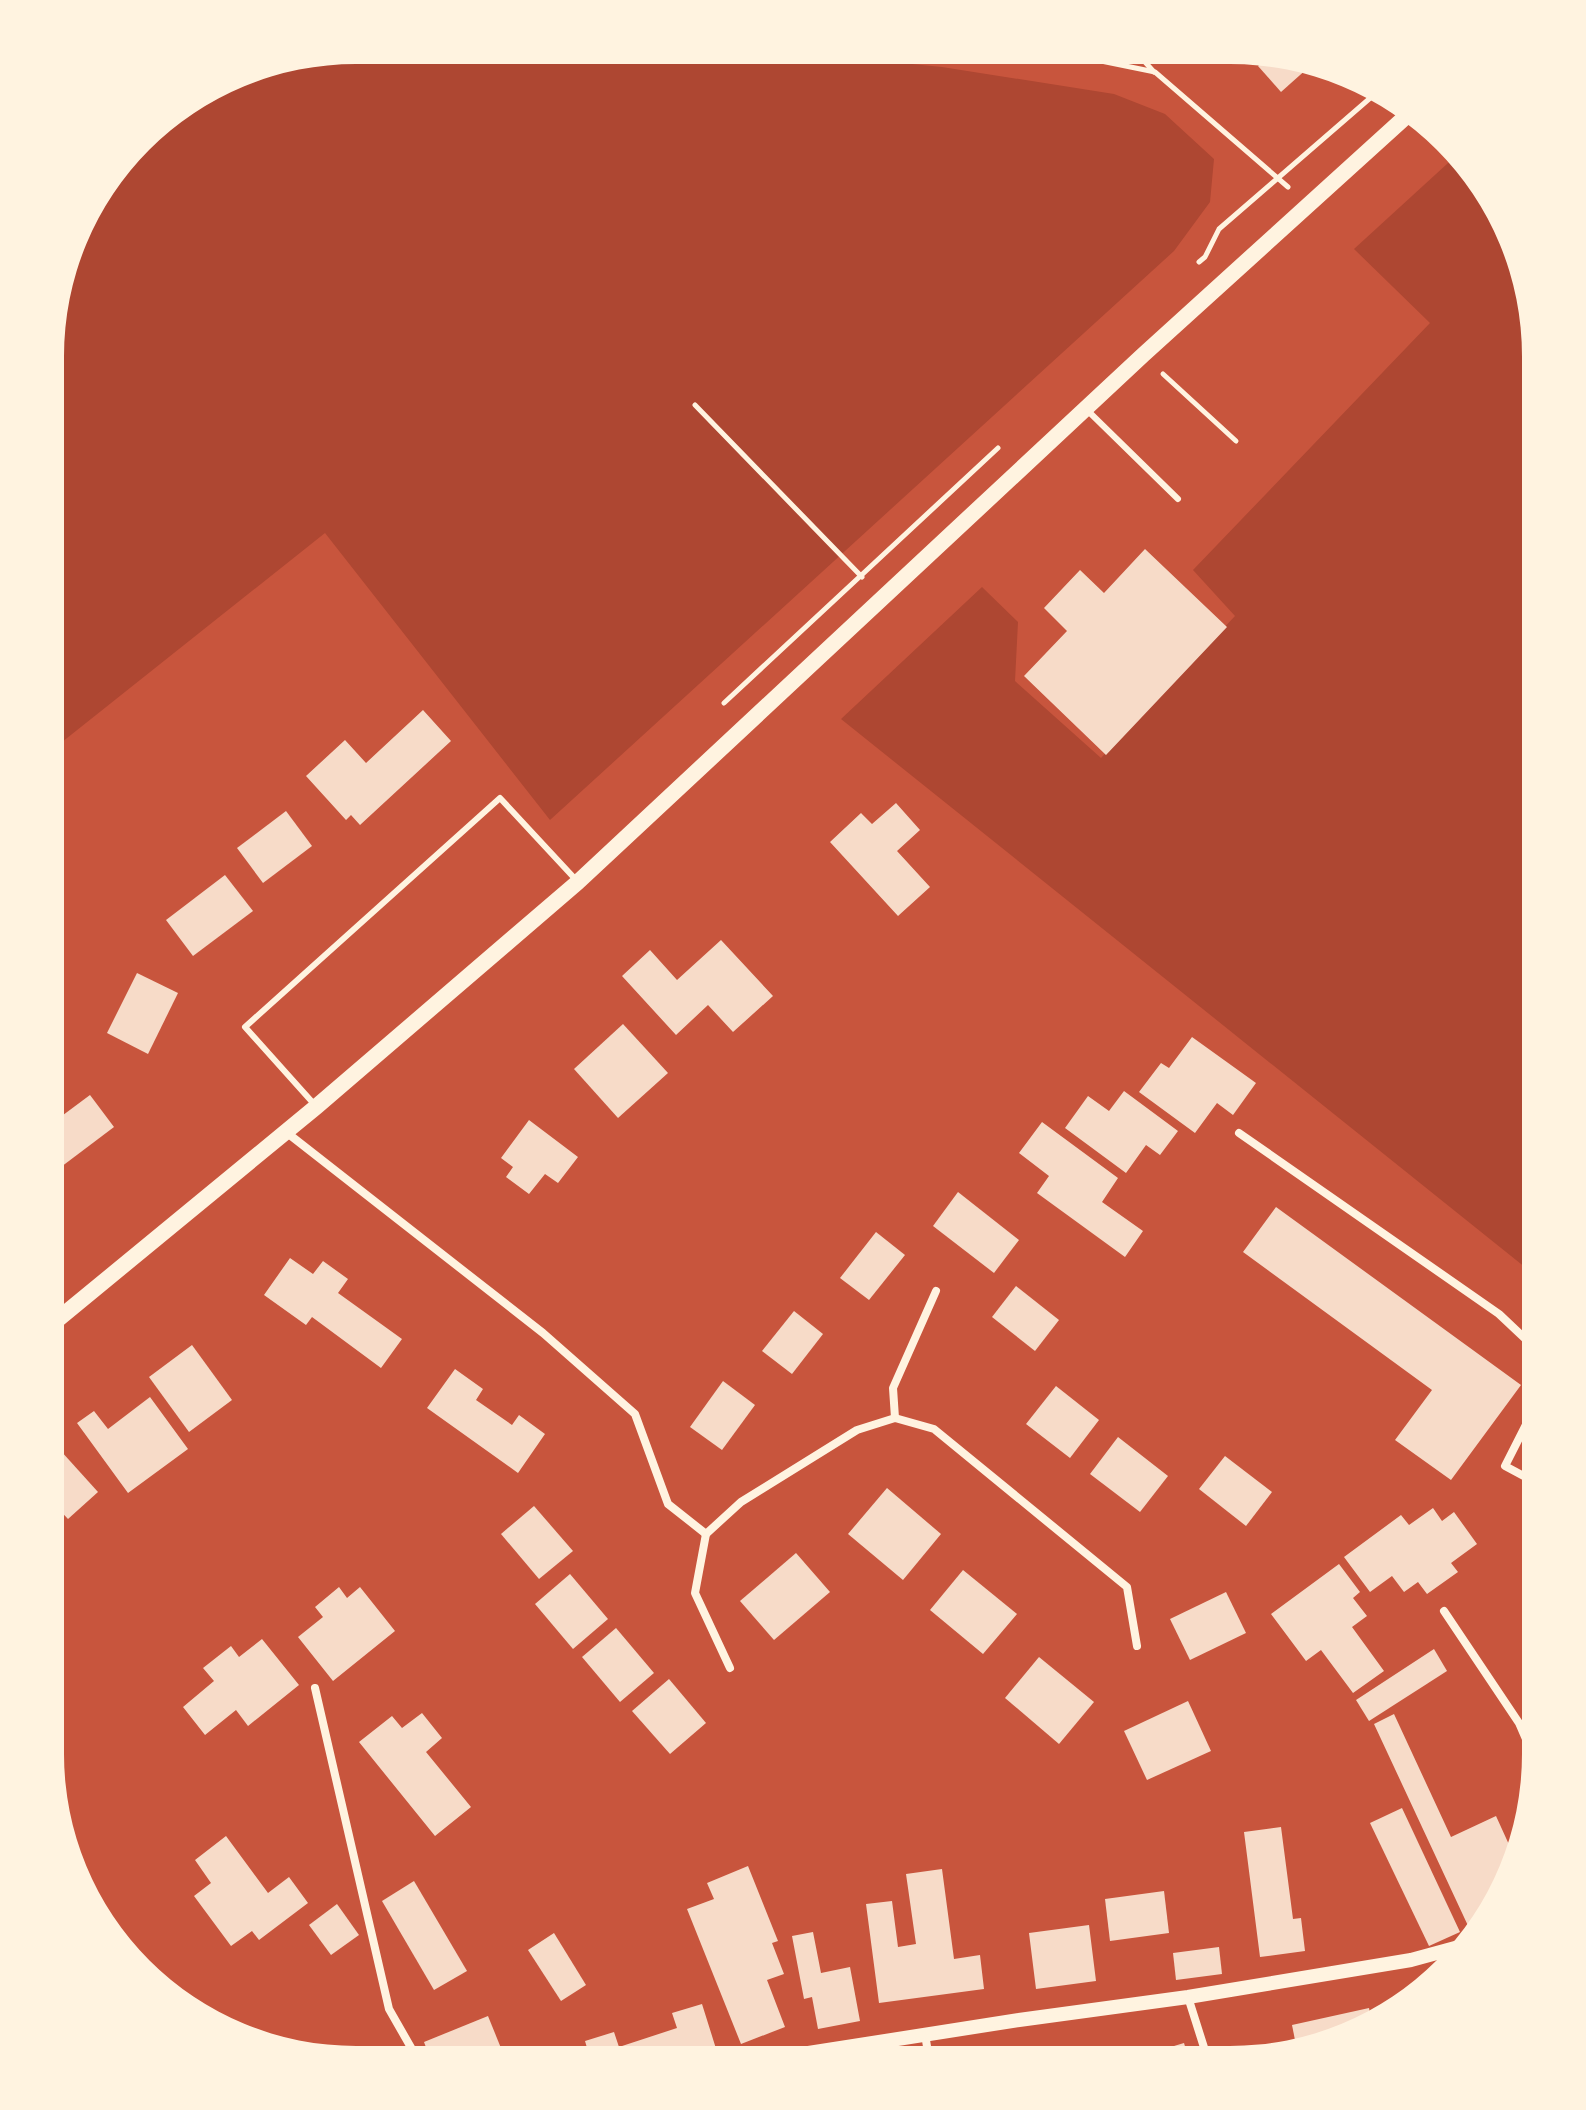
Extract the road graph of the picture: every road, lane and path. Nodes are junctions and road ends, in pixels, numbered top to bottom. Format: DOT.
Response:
graph roads {
  1 [pos="1116,64"];
  2 [pos="1147,64"];
  3 [pos="1155,72"];
  4 [pos="1369,99"];
  5 [pos="1402,120"];
  6 [pos="1277,178"];
  7 [pos="1311,205"];
  8 [pos="1194,267"];
  9 [pos="1174,384"];
  10 [pos="695,405"];
  11 [pos="1086,409"];
  12 [pos="1236,441"];
  13 [pos="1003,443"];
  14 [pos="1178,499"];
  15 [pos="860,575"];
  16 [pos="882,598"];
  17 [pos="721,706"];
  18 [pos="578,882"];
  19 [pos="316,1107"];
  20 [pos="286,1132"];
  21 [pos="1239,1133"];
  22 [pos="936,1291"];
  23 [pos="64,1314"];
  24 [pos="1522,1336"];
  25 [pos="895,1418"];
  26 [pos="1522,1433"];
  27 [pos="1522,1475"];
  28 [pos="706,1534"];
  29 [pos="1444,1611"];
  30 [pos="1137,1646"];
  31 [pos="730,1668"];
  32 [pos="315,1688"];
  33 [pos="1522,1730"];
  34 [pos="1447,1950"];
  35 [pos="1188,1997"];
  36 [pos="925,2034"];
  37 [pos="410,2046"];
  38 [pos="851,2046"];
  39 [pos="927,2046"];
  40 [pos="1204,2046"];
  1 -- 3 [label="path"];
  2 -- 3 [label="path"];
  3 -- 6 [label="path"];
  4 -- 6 [label="path"];
  5 -- 7 [label="main road"];
  6 -- 7 [label="path"];
  6 -- 8 [label="path"];
  7 -- 11 [label="main road"];
  9 -- 12 [label="path"];
  10 -- 15 [label="path"];
  11 -- 14 [label="lane"];
  11 -- 16 [label="main road"];
  13 -- 15 [label="path"];
  15 -- 16 [label="path"];
  15 -- 17 [label="path"];
  16 -- 18 [label="main road"];
  18 -- 19 [label="main road"];
  18 -- 19 [label="lane"];
  19 -- 20 [label="main road"];
  20 -- 23 [label="main road"];
  20 -- 28 [label="street"];
  21 -- 24 [label="street"];
  22 -- 25 [label="street"];
  25 -- 28 [label="street"];
  25 -- 30 [label="street"];
  26 -- 27 [label="street"];
  28 -- 31 [label="street"];
  29 -- 33 [label="street"];
  32 -- 37 [label="street"];
  34 -- 35 [label="street"];
  35 -- 36 [label="street"];
  35 -- 40 [label="street"];
  36 -- 38 [label="street"];
  36 -- 39 [label="street"];
}
